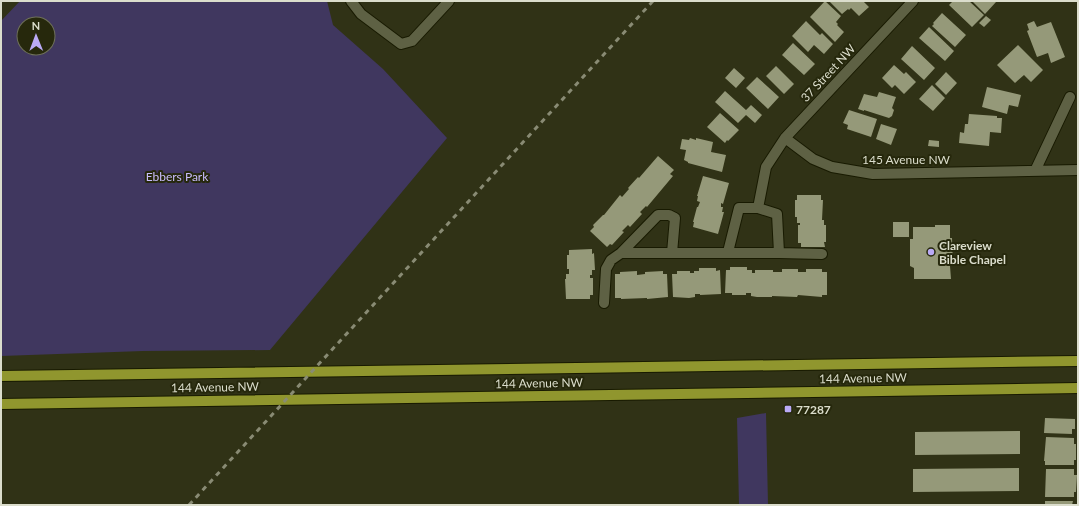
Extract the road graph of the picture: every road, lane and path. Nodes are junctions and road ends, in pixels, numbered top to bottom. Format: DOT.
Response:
graph roads {
  1 [pos="351,1"];
  2 [pos="449,1"];
  3 [pos="913,1"];
  4 [pos="1070,97"];
  5 [pos="786,138"];
  6 [pos="1078,170"];
  7 [pos="1035,171"];
  8 [pos="758,208"];
  9 [pos="728,252"];
  10 [pos="621,253"];
  11 [pos="672,253"];
  12 [pos="779,253"];
  13 [pos="822,254"];
  14 [pos="604,303"];
  15 [pos="1078,361"];
  16 [pos="1,376"];
  17 [pos="1078,388"];
  18 [pos="1,404"];
  1 -- 2 [label="street"];
  3 -- 5 [label="street, 37 Street NW"];
  4 -- 7 [label="street"];
  5 -- 7 [label="street, 145 Avenue NW"];
  5 -- 8 [label="street, 37 Street NW"];
  6 -- 7 [label="street, 145 Avenue NW"];
  8 -- 9 [label="street"];
  8 -- 12 [label="street"];
  9 -- 11 [label="street"];
  9 -- 12 [label="street"];
  10 -- 11 [label="street"];
  10 -- 11 [label="street"];
  10 -- 14 [label="street"];
  12 -- 13 [label="street"];
  15 -- 16 [label="main road, 144 Avenue NW"];
  17 -- 18 [label="main road, 144 Avenue NW"];
}
